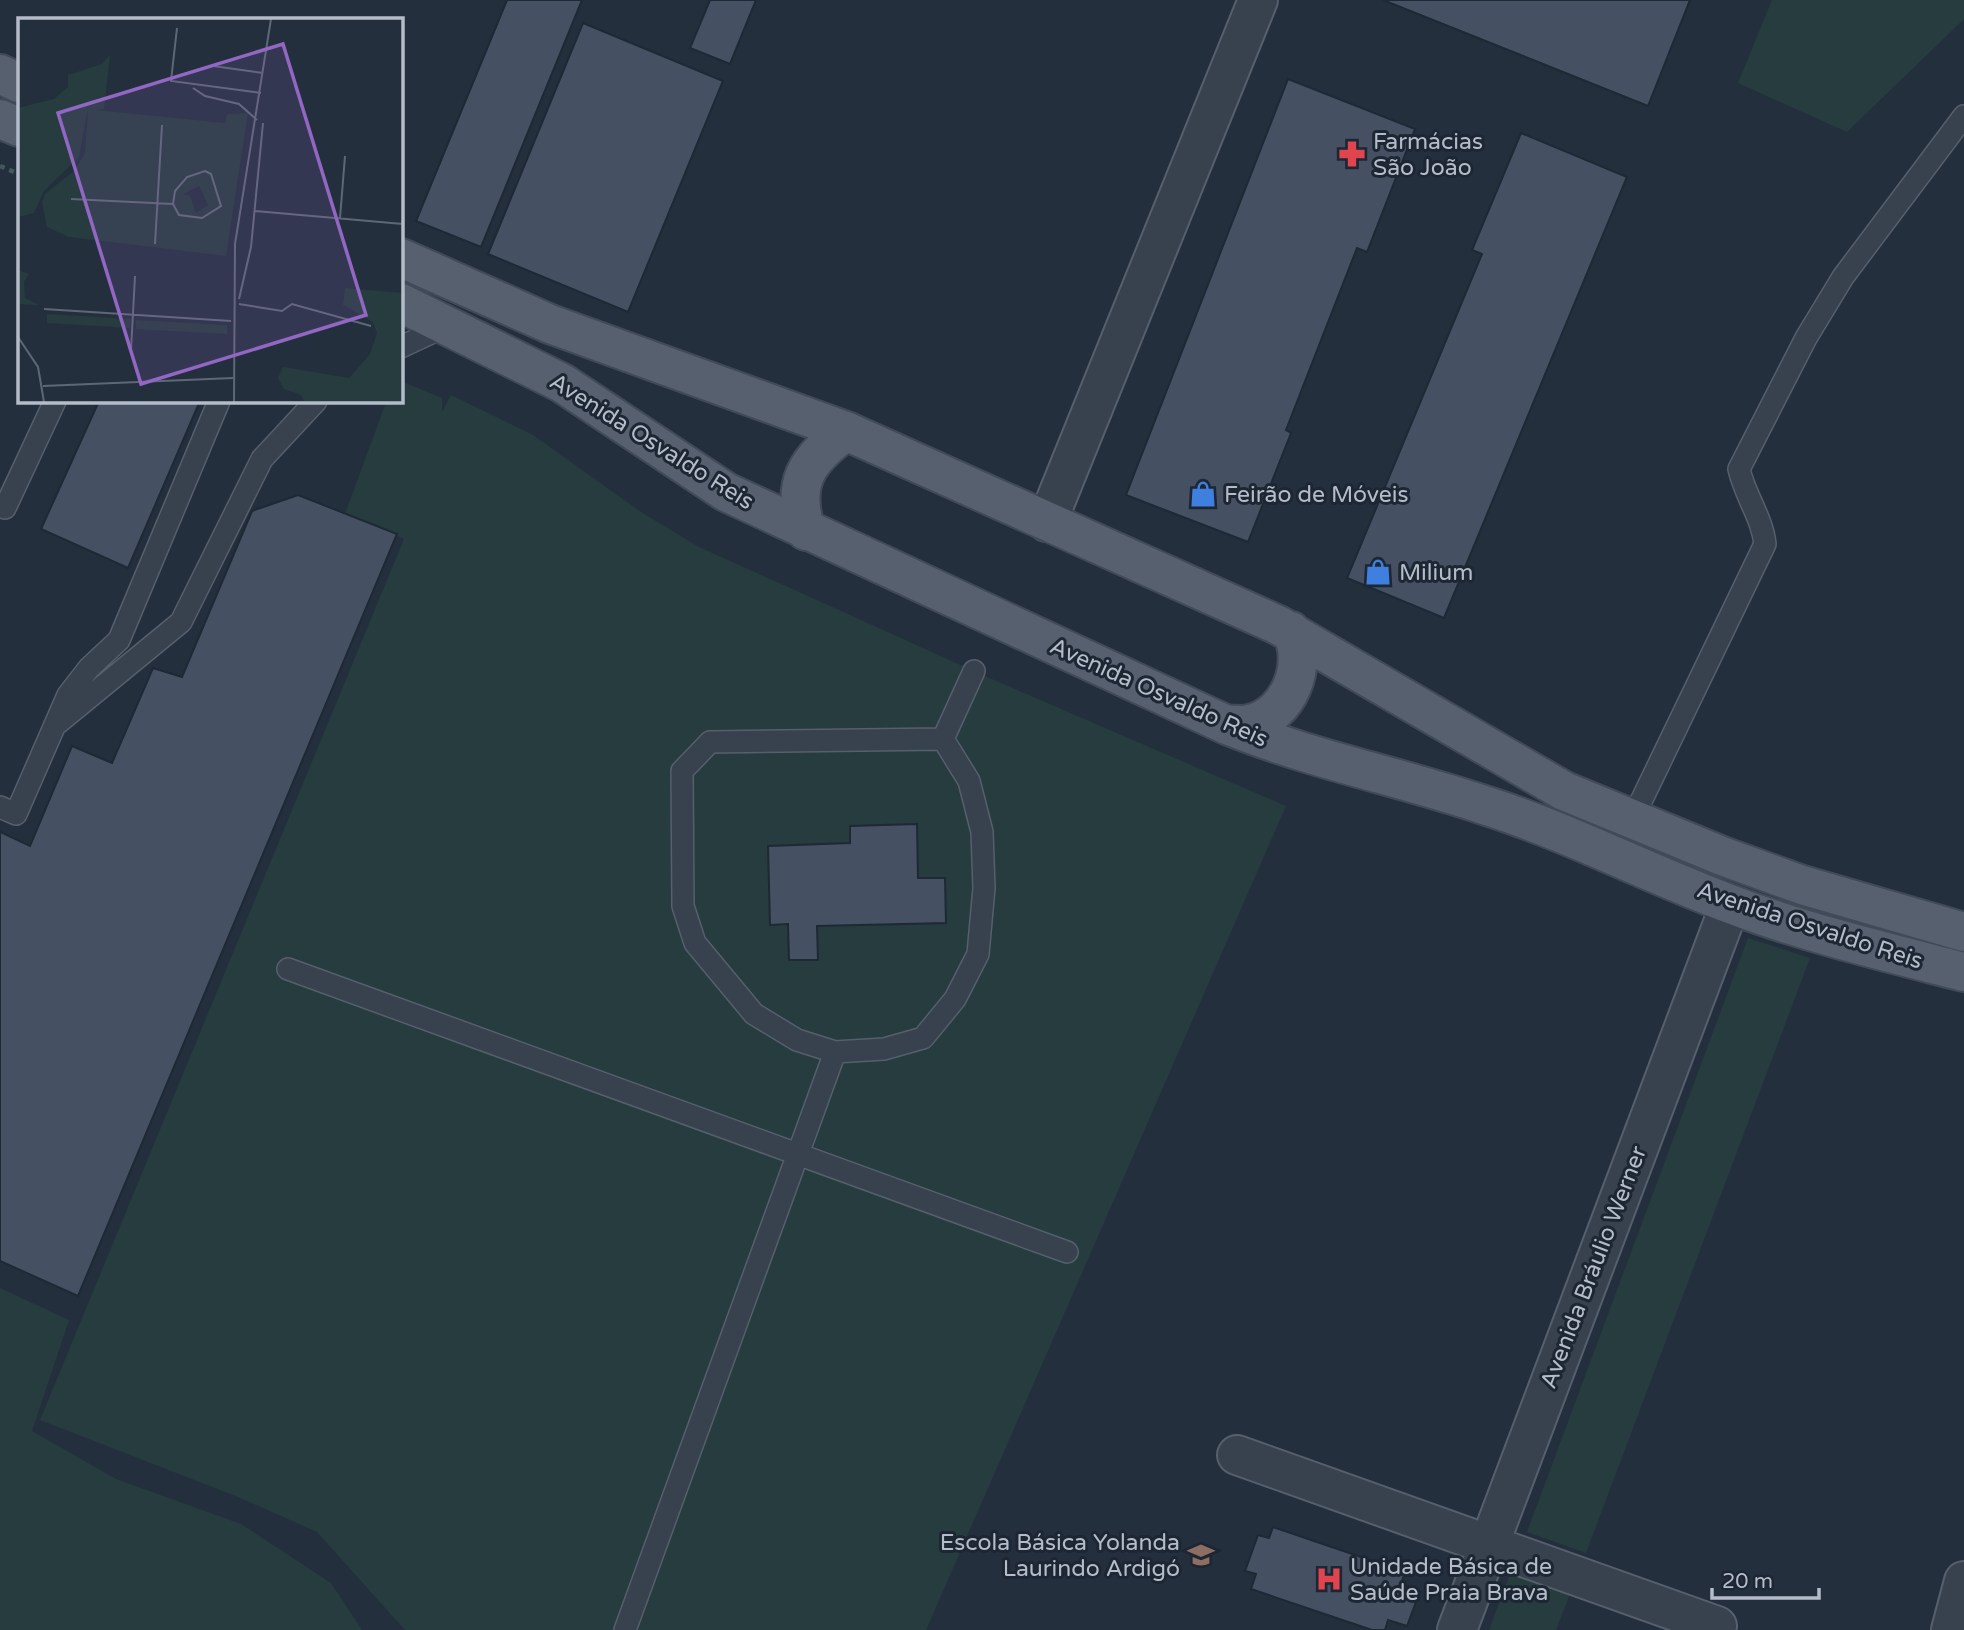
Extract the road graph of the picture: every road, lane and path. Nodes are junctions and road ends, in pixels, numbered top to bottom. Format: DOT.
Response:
graph roads {
  1 [pos="1258,0"];
  2 [pos="0,74"];
  3 [pos="18,83"];
  4 [pos="1964,116"];
  5 [pos="0,118"];
  6 [pos="18,127"];
  7 [pos="0,166"];
  8 [pos="18,174"];
  9 [pos="402,258"];
  10 [pos="402,303"];
  11 [pos="448,325"];
  12 [pos="402,347"];
  13 [pos="54,402"];
  14 [pos="219,402"];
  15 [pos="315,402"];
  16 [pos="846,431"];
  17 [pos="5,508"];
  18 [pos="1047,522"];
  19 [pos="806,531"];
  20 [pos="1291,631"];
  21 [pos="103,654"];
  22 [pos="126,668"];
  23 [pos="974,671"];
  24 [pos="1227,724"];
  25 [pos="51,729"];
  26 [pos="943,739"];
  27 [pos="0,807"];
  28 [pos="1632,820"];
  29 [pos="1730,905"];
  30 [pos="1964,932"];
  31 [pos="288,969"];
  32 [pos="1964,972"];
  33 [pos="835,1052"];
  34 [pos="798,1154"];
  35 [pos="1067,1252"];
  36 [pos="1237,1455"];
  37 [pos="1489,1545"];
  38 [pos="1964,1581"];
  39 [pos="1717,1626"];
  40 [pos="625,1630"];
  41 [pos="1457,1630"];
  42 [pos="1951,1630"];
  1 -- 18 [label="street"];
  2 -- 3 [label="main road"];
  4 -- 28 [label="lane"];
  5 -- 6 [label="main road"];
  7 -- 8 [label="path"];
  9 -- 16 [label="main road, Avenida Osvaldo Reis"];
  10 -- 11 [label="main road, Avenida Osvaldo Reis"];
  11 -- 12 [label="lane"];
  11 -- 19 [label="main road, Avenida Osvaldo Reis"];
  13 -- 17 [label="lane"];
  14 -- 21 [label="lane"];
  15 -- 22 [label="lane"];
  16 -- 18 [label="main road, Avenida Osvaldo Reis"];
  16 -- 19 [label="main road"];
  18 -- 20 [label="main road, Avenida Osvaldo Reis"];
  19 -- 24 [label="main road, Avenida Osvaldo Reis"];
  20 -- 24 [label="main road"];
  20 -- 28 [label="main road, Avenida Osvaldo Reis"];
  21 -- 22 [label="lane"];
  21 -- 25 [label="lane"];
  22 -- 25 [label="lane"];
  23 -- 26 [label="lane"];
  24 -- 29 [label="main road, Avenida Osvaldo Reis"];
  25 -- 27 [label="lane"];
  26 -- 33 [label="lane"];
  26 -- 33 [label="lane"];
  28 -- 30 [label="main road, Avenida Osvaldo Reis"];
  29 -- 32 [label="main road, Avenida Osvaldo Reis"];
  29 -- 37 [label="street, Avenida Bráulio Werner"];
  31 -- 34 [label="lane"];
  33 -- 34 [label="lane"];
  34 -- 35 [label="lane"];
  34 -- 40 [label="lane"];
  36 -- 37 [label="street"];
  37 -- 39 [label="street"];
  37 -- 41 [label="street, Avenida Bráulio Werner"];
  38 -- 42 [label="street"];
}
